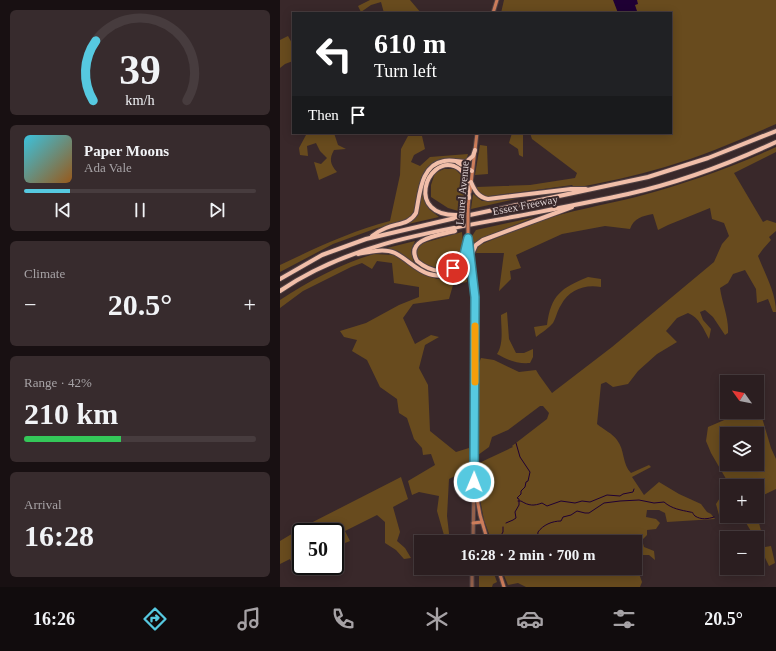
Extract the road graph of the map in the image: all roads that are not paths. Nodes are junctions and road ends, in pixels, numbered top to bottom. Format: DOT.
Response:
graph roads {
  1 [pos="497,0"];
  2 [pos="493,12"];
  3 [pos="776,131"];
  4 [pos="477,134"];
  5 [pos="776,142"];
  6 [pos="475,150"];
  7 [pos="457,162"];
  8 [pos="472,171"];
  9 [pos="471,182"];
  10 [pos="597,189"];
  11 [pos="469,198"];
  12 [pos="586,202"];
  13 [pos="479,213"];
  14 [pos="489,221"];
  15 [pos="468,236"];
  16 [pos="366,239"];
  17 [pos="348,256"];
  18 [pos="471,256"];
  19 [pos="473,275"];
  20 [pos="280,279"];
  21 [pos="280,291"];
  22 [pos="474,482"];
  23 [pos="482,522"];
  24 [pos="473,524"];
  25 [pos="472,535"];
  26 [pos="486,535"];
  27 [pos="472,575"];
  28 [pos="500,575"];
  29 [pos="472,587"];
  30 [pos="504,587"];
  1 -- 2 [label="main road"];
  3 -- 10 [label="highway, Essex Freeway"];
  4 -- 6 [label="main road, Laurel Avenue"];
  5 -- 12 [label="highway, Essex Freeway"];
  6 -- 7 [label="highway"];
  6 -- 8 [label="main road, Laurel Avenue"];
  7 -- 8 [label="highway"];
  7 -- 16 [label="highway"];
  8 -- 9 [label="main road, Laurel Avenue"];
  9 -- 10 [label="highway"];
  9 -- 11 [label="main road, Laurel Avenue"];
  10 -- 13 [label="highway, Essex Freeway"];
  11 -- 13 [label="highway"];
  11 -- 15 [label="main road, Laurel Avenue, bridge"];
  12 -- 14 [label="highway, Essex Freeway"];
  12 -- 18 [label="highway"];
  13 -- 16 [label="highway, Essex Freeway"];
  14 -- 15 [label="highway"];
  14 -- 17 [label="highway, Essex Freeway"];
  15 -- 18 [label="main road, Laurel Avenue"];
  16 -- 20 [label="highway, Essex Freeway"];
  17 -- 19 [label="highway"];
  17 -- 21 [label="highway, Essex Freeway"];
  18 -- 19 [label="main road, Laurel Avenue"];
  19 -- 22 [label="main road, Laurel Avenue"];
  22 -- 23 [label="main road"];
  22 -- 24 [label="street, Laurel Avenue"];
  23 -- 24 [label="main road"];
  23 -- 26 [label="main road"];
  24 -- 25 [label="street, Laurel Avenue"];
  27 -- 29 [label="street"];
  28 -- 30 [label="main road"];
}
